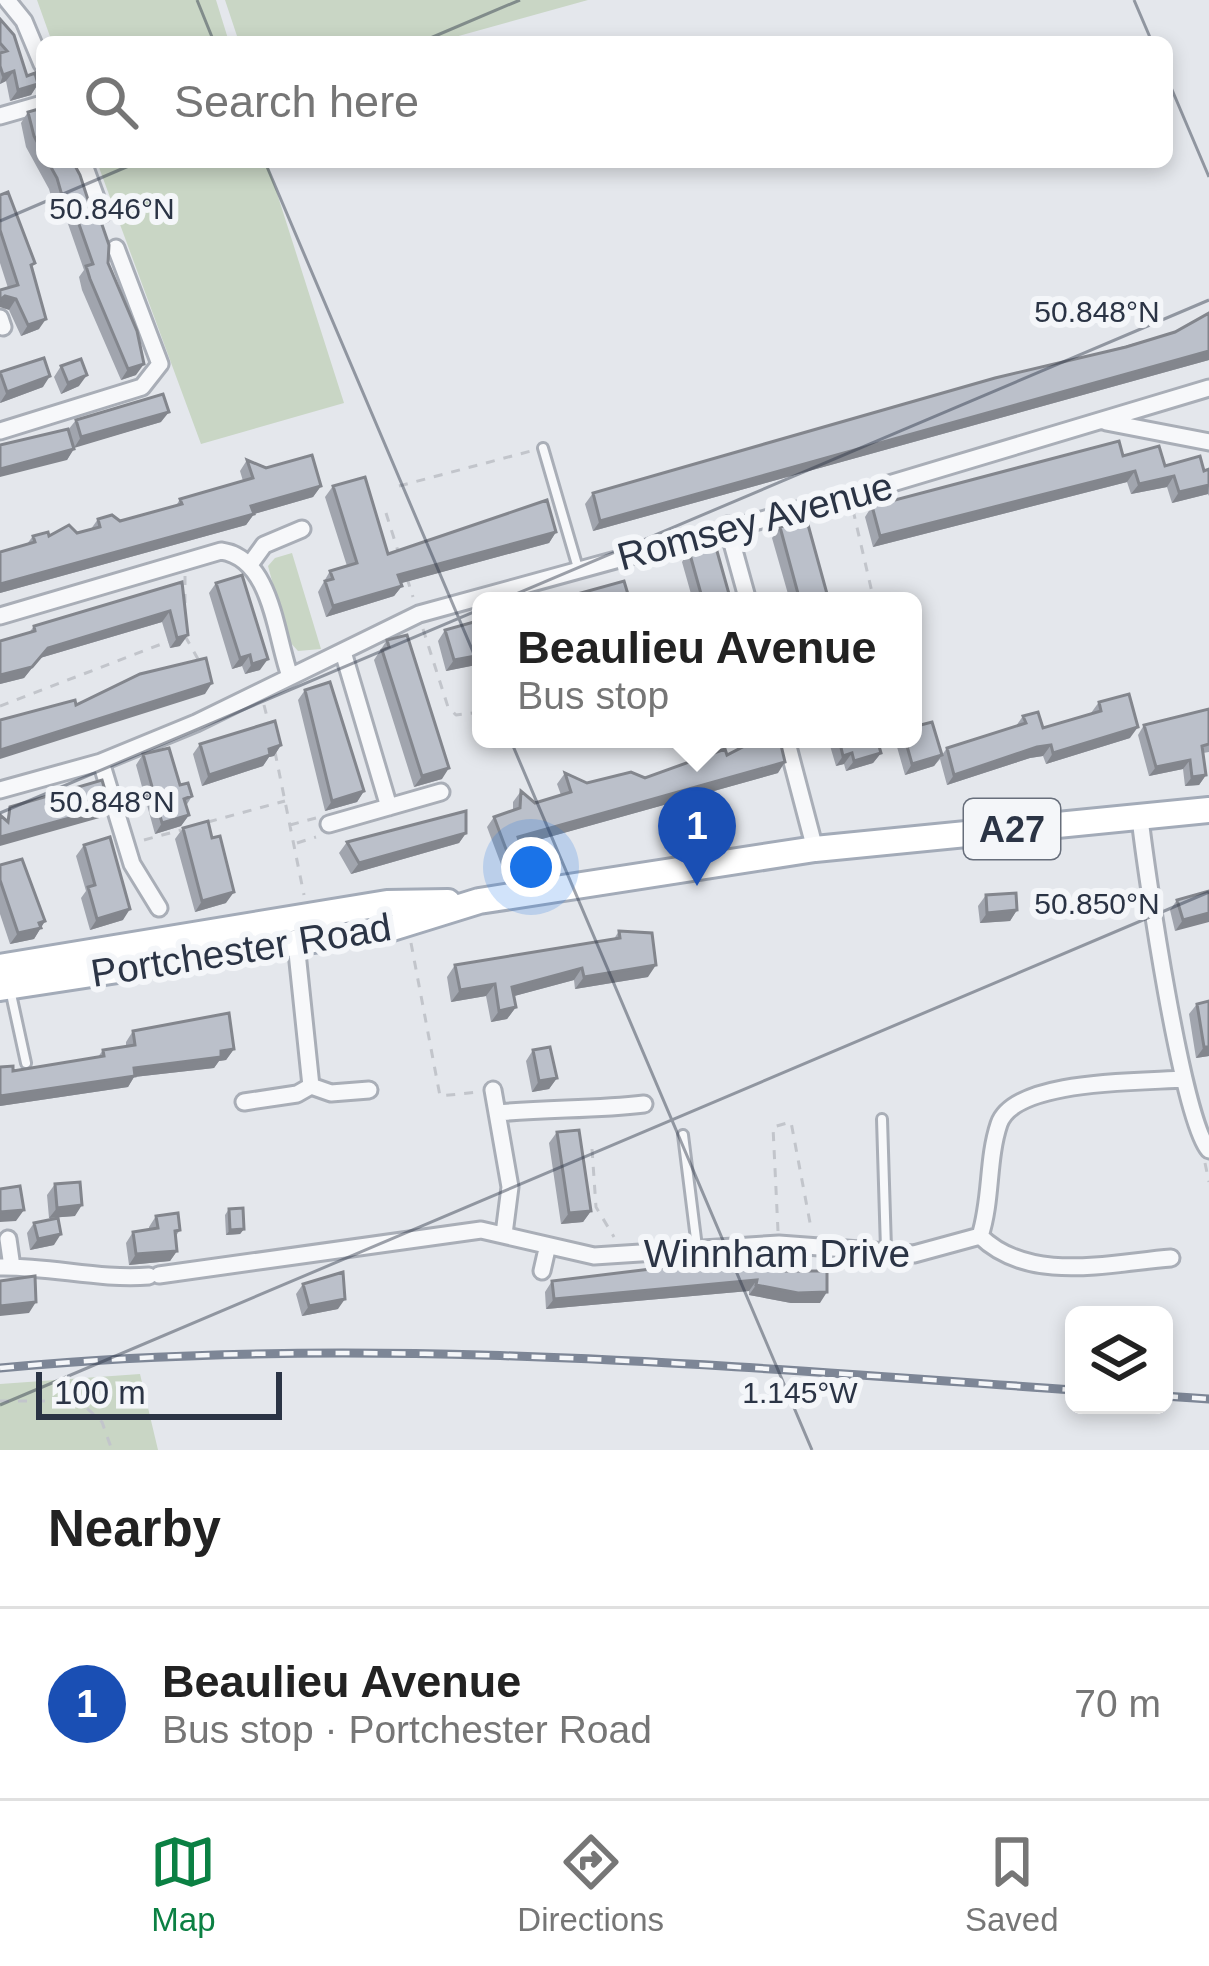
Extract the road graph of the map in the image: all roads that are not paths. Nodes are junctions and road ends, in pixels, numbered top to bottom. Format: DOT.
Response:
graph roads {
  1 [pos="7,0"];
  2 [pos="36,49"];
  3 [pos="36,106"];
  4 [pos="0,116"];
  5 [pos="85,168"];
  6 [pos="102,214"];
  7 [pos="116,248"];
  8 [pos="1209,388"];
  9 [pos="1103,421"];
  10 [pos="0,431"];
  11 [pos="1209,442"];
  12 [pos="543,448"];
  13 [pos="727,525"];
  14 [pos="302,529"];
  15 [pos="251,562"];
  16 [pos="579,569"];
  17 [pos="497,592"];
  18 [pos="746,592"];
  19 [pos="472,599"];
  20 [pos="0,616"];
  21 [pos="343,652"];
  22 [pos="290,676"];
  23 [pos="788,748"];
  24 [pos="101,761"];
  25 [pos="0,790"];
  26 [pos="441,792"];
  27 [pos="389,807"];
  28 [pos="1209,810"];
  29 [pos="1140,818"];
  30 [pos="329,824"];
  31 [pos="815,849"];
  32 [pos="479,902"];
  33 [pos="159,908"];
  34 [pos="296,943"];
  35 [pos="3,980"];
  36 [pos="26,1063"];
  37 [pos="1184,1078"];
  38 [pos="311,1086"];
  39 [pos="369,1090"];
  40 [pos="493,1090"];
  41 [pos="244,1102"];
  42 [pos="644,1104"];
  43 [pos="497,1113"];
  44 [pos="882,1119"];
  45 [pos="683,1135"];
  46 [pos="1209,1150"];
  47 [pos="504,1234"];
  48 [pos="980,1235"];
  49 [pos="8,1239"];
  50 [pos="697,1247"];
  51 [pos="547,1249"];
  52 [pos="886,1252"];
  53 [pos="1171,1258"];
  54 [pos="6,1267"];
  55 [pos="542,1270"];
  1 -- 2 [label="street"];
  3 -- 4 [label="street"];
  5 -- 6 [label="street"];
  7 -- 10 [label="street"];
  8 -- 9 [label="street, Romsey Avenue"];
  9 -- 11 [label="street, Romsey Avenue"];
  9 -- 13 [label="street, Romsey Avenue"];
  12 -- 16 [label="lane"];
  13 -- 16 [label="street, Romsey Avenue"];
  13 -- 18 [label="street"];
  14 -- 15 [label="street"];
  15 -- 20 [label="street"];
  15 -- 22 [label="street"];
  16 -- 17 [label="street, Romsey Avenue"];
  19 -- 21 [label="street, Romsey Avenue"];
  21 -- 22 [label="street, Romsey Avenue"];
  21 -- 27 [label="street"];
  22 -- 24 [label="street, Romsey Avenue"];
  23 -- 31 [label="street"];
  24 -- 25 [label="street, Romsey Avenue"];
  24 -- 33 [label="street"];
  26 -- 27 [label="street"];
  27 -- 30 [label="street"];
  28 -- 29 [label="main road, Portchester Road / A27"];
  29 -- 31 [label="main road, Portchester Road / A27"];
  29 -- 37 [label="street"];
  31 -- 32 [label="main road, Portchester Road / A27"];
  32 -- 34 [label="main road, Portchester Road / A27"];
  32 -- 35 [label="main road, Portchester Road / A27"];
  34 -- 35 [label="main road, Portchester Road / A27"];
  34 -- 38 [label="street"];
  35 -- 36 [label="lane"];
  37 -- 46 [label="street"];
  37 -- 48 [label="street"];
  38 -- 39 [label="street"];
  38 -- 41 [label="street"];
  40 -- 43 [label="street"];
  42 -- 43 [label="street"];
  43 -- 47 [label="street"];
  44 -- 52 [label="lane"];
  45 -- 50 [label="lane"];
  47 -- 51 [label="street, Winnham Drive"];
  47 -- 54 [label="street, Winnham Drive"];
  48 -- 52 [label="street, Winnham Drive"];
  48 -- 53 [label="street"];
  49 -- 54 [label="street"];
  50 -- 51 [label="street, Winnham Drive"];
  50 -- 52 [label="street, Winnham Drive"];
  51 -- 55 [label="street"];
}
